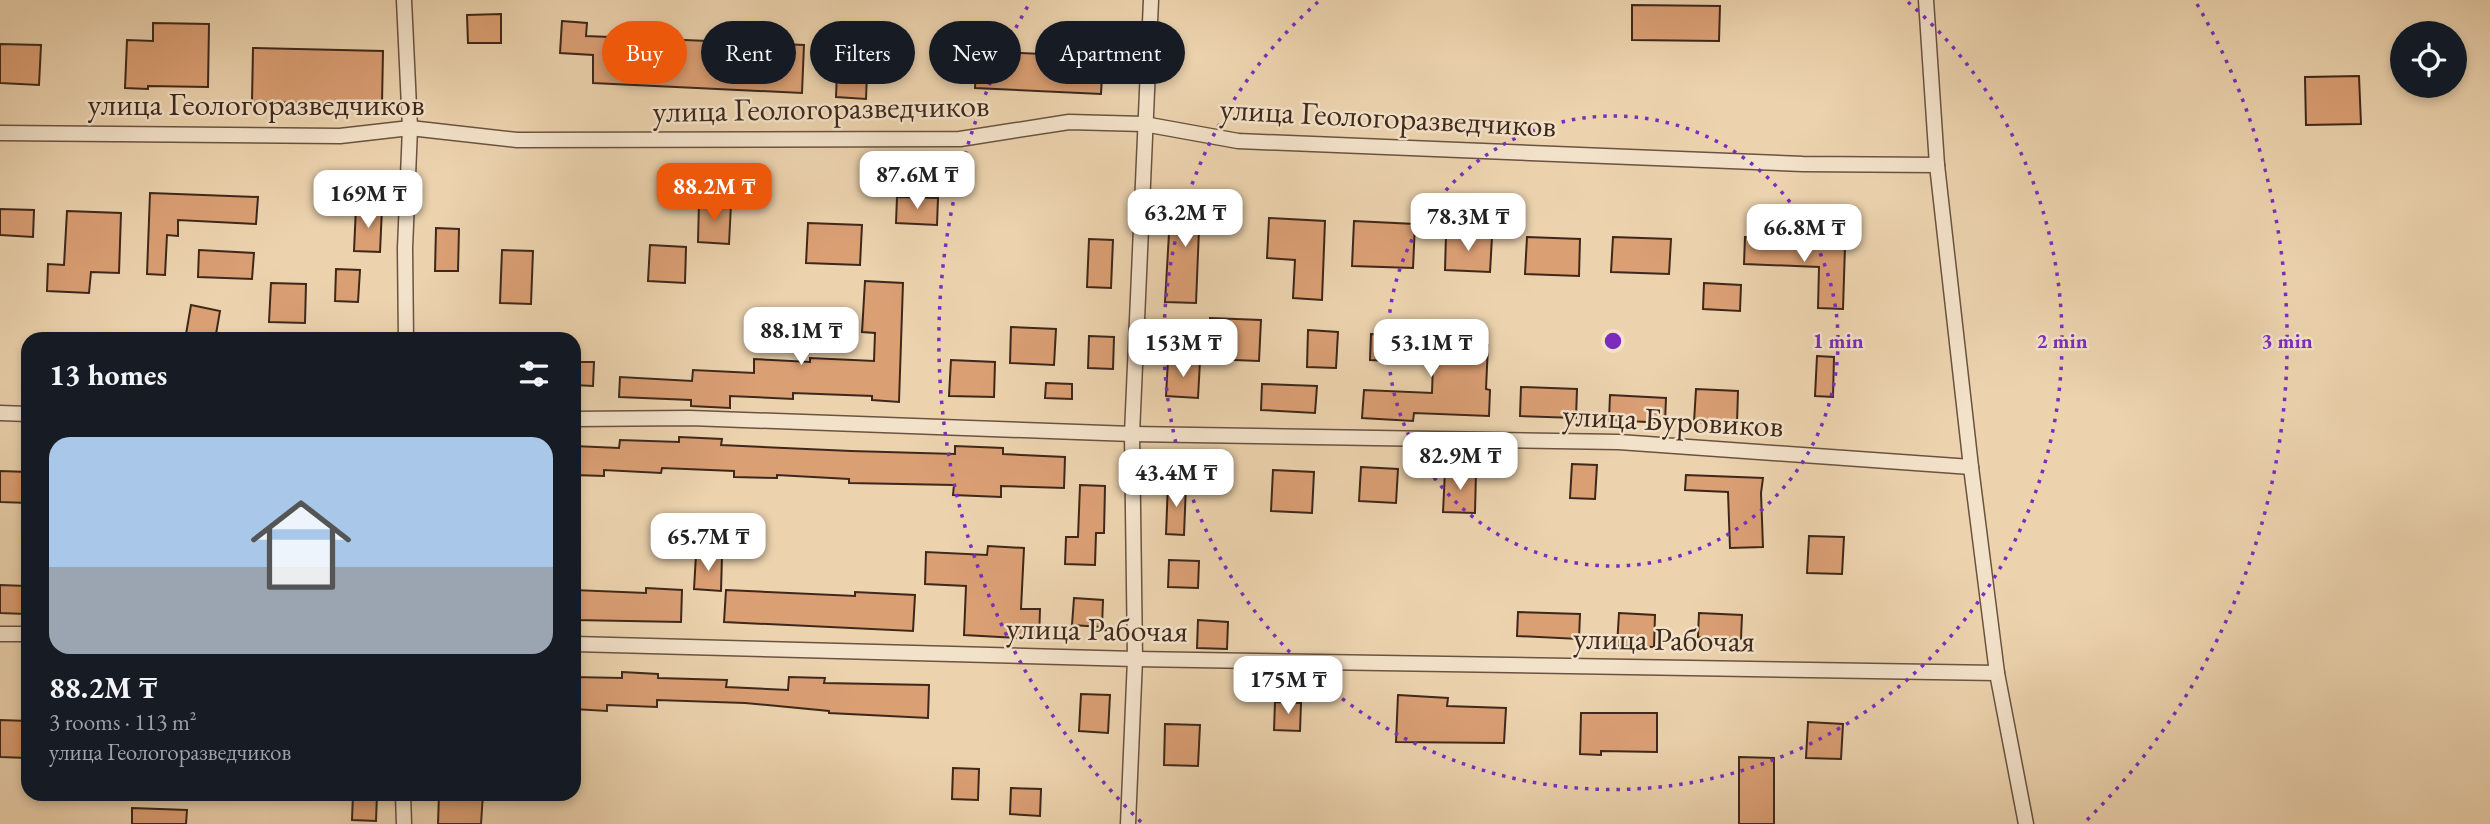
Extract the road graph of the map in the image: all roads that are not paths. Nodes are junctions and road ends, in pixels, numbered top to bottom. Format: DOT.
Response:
graph roads {
  1 [pos="404,0"];
  2 [pos="1151,0"];
  3 [pos="1926,0"];
  4 [pos="1144,124"];
  5 [pos="410,128"];
  6 [pos="0,133"];
  7 [pos="1937,165"];
  8 [pos="406,332"];
  9 [pos="0,413"];
  10 [pos="21,414"];
  11 [pos="581,419"];
  12 [pos="1132,434"];
  13 [pos="1971,467"];
  14 [pos="0,634"];
  15 [pos="21,634"];
  16 [pos="581,644"];
  17 [pos="1135,659"];
  18 [pos="1997,673"];
  19 [pos="403,801"];
  20 [pos="404,824"];
  21 [pos="1128,824"];
  22 [pos="2026,824"];
  1 -- 5 [label="street"];
  2 -- 4 [label="street"];
  3 -- 7 [label="street"];
  4 -- 5 [label="street, улица Геологоразведчиков"];
  4 -- 7 [label="street, улица Геологоразведчиков"];
  4 -- 12 [label="street"];
  5 -- 6 [label="street, улица Геологоразведчиков"];
  5 -- 8 [label="street"];
  7 -- 13 [label="street"];
  9 -- 10 [label="street"];
  11 -- 12 [label="street, улица Буровиков"];
  12 -- 13 [label="street, улица Буровиков"];
  12 -- 17 [label="street"];
  13 -- 18 [label="street"];
  14 -- 15 [label="street"];
  16 -- 17 [label="street, улица Рабочая"];
  17 -- 18 [label="street, улица Рабочая"];
  17 -- 21 [label="street"];
  18 -- 22 [label="street"];
  19 -- 20 [label="street"];
}
